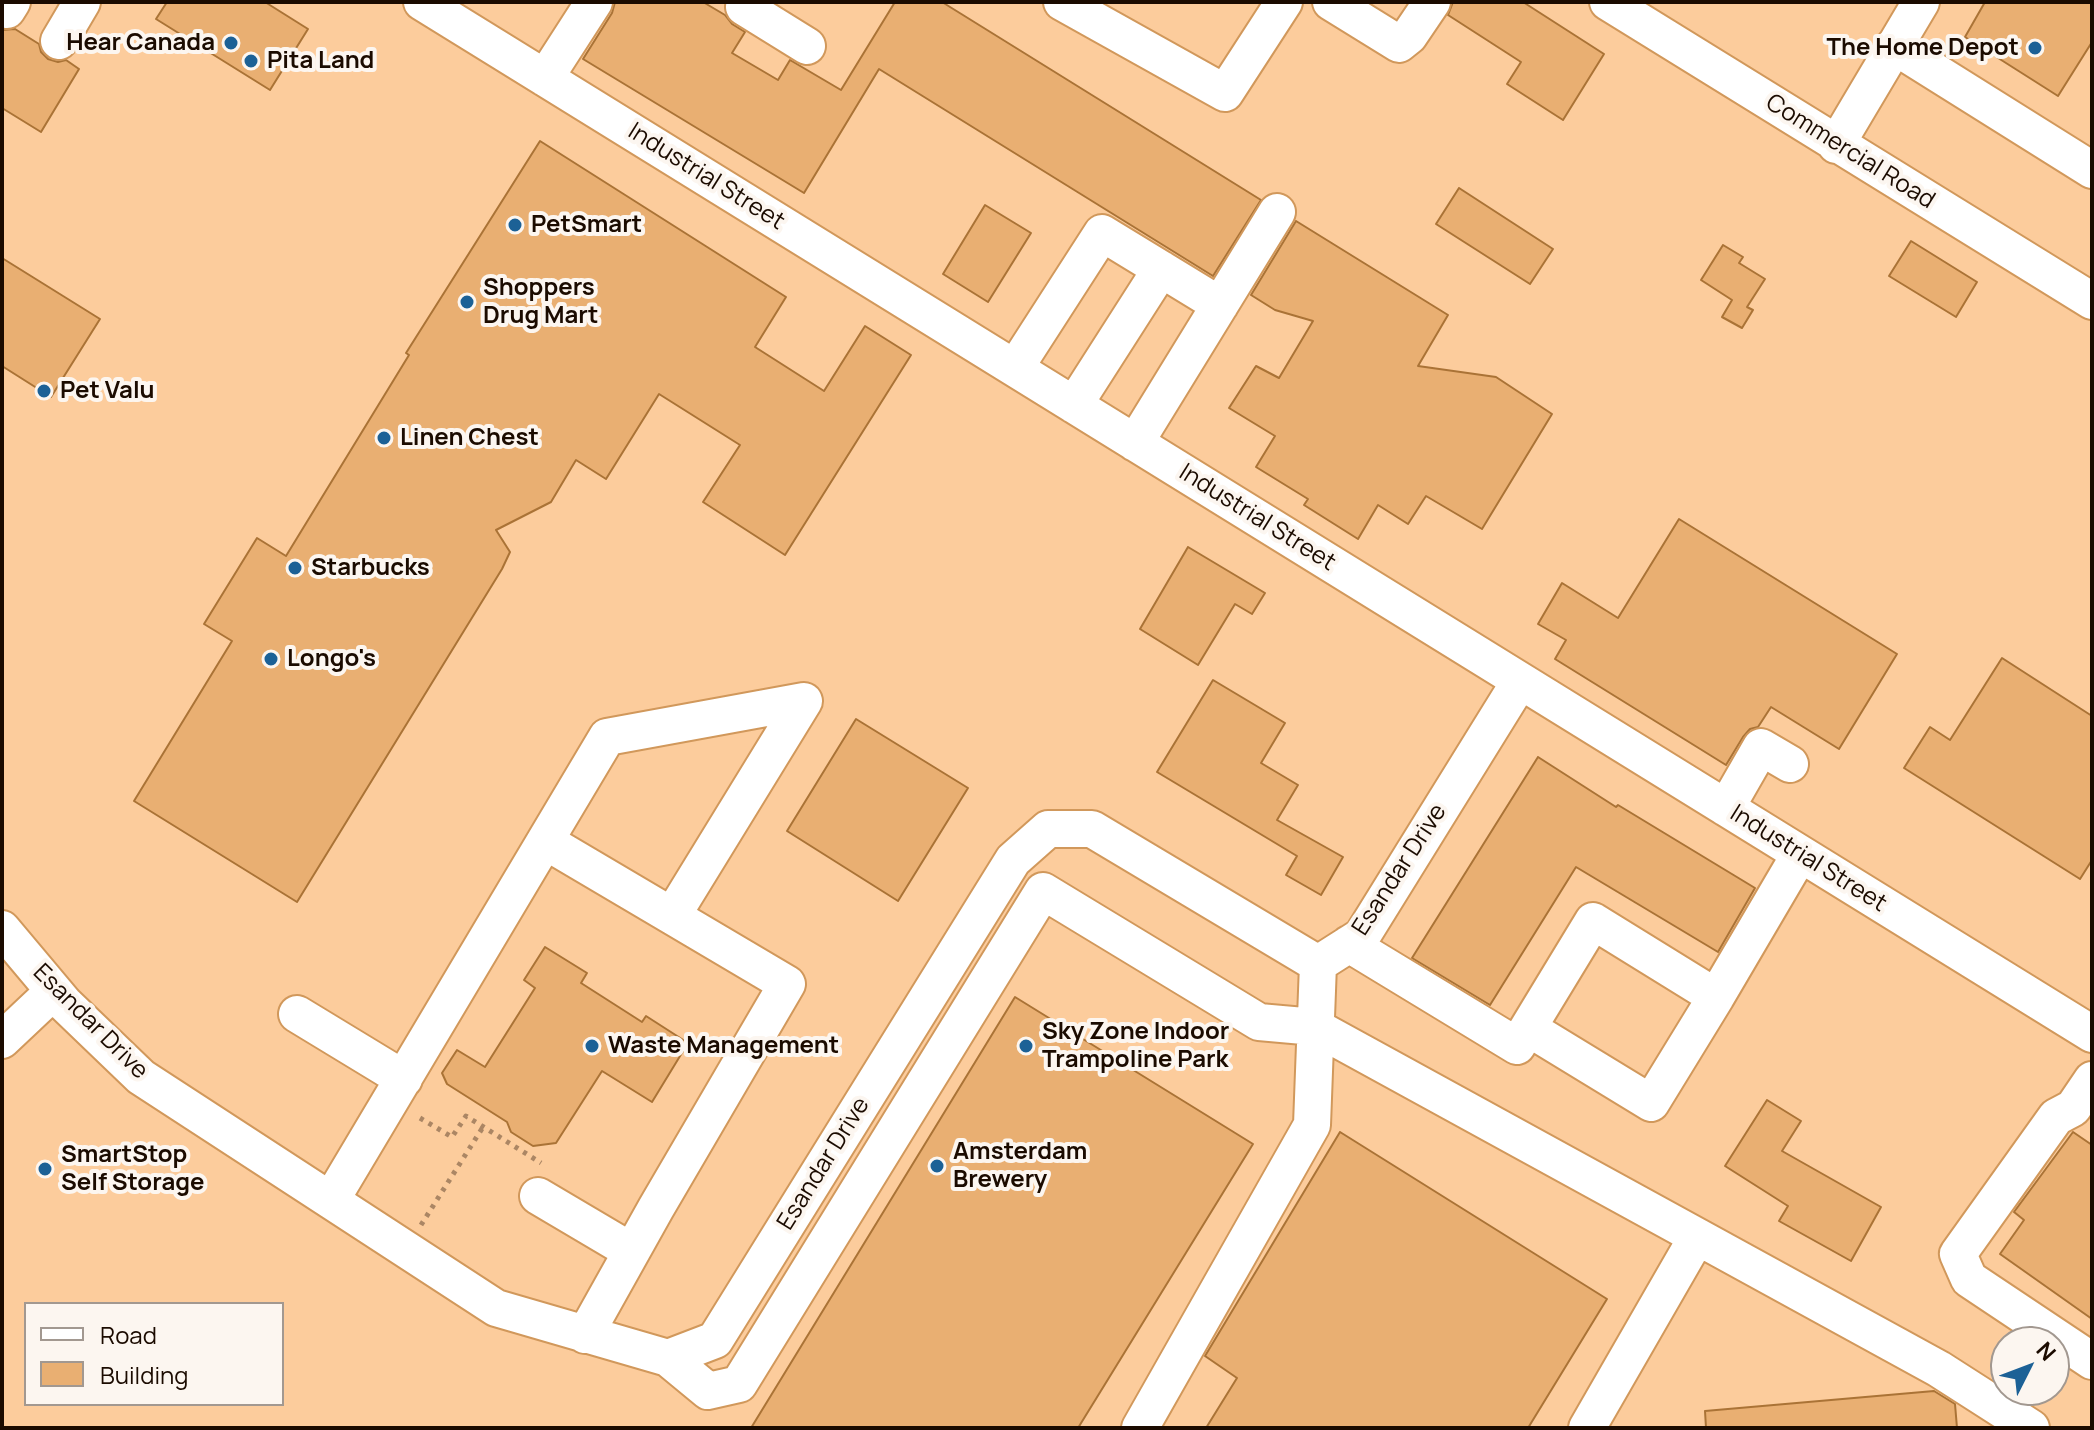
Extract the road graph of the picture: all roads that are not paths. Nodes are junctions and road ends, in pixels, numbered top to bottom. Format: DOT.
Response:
graph roads {
  1 [pos="82,2"];
  2 [pos="422,2"];
  3 [pos="594,2"];
  4 [pos="1062,2"];
  5 [pos="1284,2"];
  6 [pos="1331,2"];
  7 [pos="1432,2"];
  8 [pos="1608,2"];
  9 [pos="1921,2"];
  10 [pos="743,4"];
  11 [pos="59,41"];
  12 [pos="807,46"];
  13 [pos="1894,46"];
  14 [pos="545,78"];
  15 [pos="1836,145"];
  16 [pos="2092,170"];
  17 [pos="1277,212"];
  18 [pos="1161,269"];
  19 [pos="2092,301"];
  20 [pos="1220,305"];
  21 [pos="1015,368"];
  22 [pos="1074,405"];
  23 [pos="1135,443"];
  24 [pos="1520,681"];
  25 [pos="1790,764"];
  26 [pos="1726,808"];
  27 [pos="545,841"];
  28 [pos="1800,854"];
  29 [pos="672,916"];
  30 [pos="2,929"];
  31 [pos="1349,944"];
  32 [pos="1318,964"];
  33 [pos="54,991"];
  34 [pos="1716,997"];
  35 [pos="297,1014"];
  36 [pos="1315,1027"];
  37 [pos="1528,1028"];
  38 [pos="2092,1034"];
  39 [pos="2,1040"];
  40 [pos="404,1079"];
  41 [pos="2086,1103"];
  42 [pos="543,1181"];
  43 [pos="331,1200"];
  44 [pos="1697,1237"];
  45 [pos="631,1251"];
  46 [pos="585,1335"];
  47 [pos="668,1358"];
  48 [pos="2092,1361"];
  49 [pos="1140,1428"];
  50 [pos="1587,1428"];
  51 [pos="2031,1428"];
  1 -- 11 [label="street"];
  2 -- 14 [label="street, Industrial Street"];
  3 -- 14 [label="street"];
  4 -- 5 [label="street"];
  6 -- 7 [label="street"];
  8 -- 15 [label="street, Commercial Road"];
  9 -- 13 [label="street"];
  10 -- 12 [label="street"];
  13 -- 15 [label="street"];
  13 -- 16 [label="street"];
  14 -- 21 [label="street, Industrial Street"];
  15 -- 19 [label="street, Commercial Road"];
  17 -- 20 [label="street"];
  18 -- 20 [label="street"];
  18 -- 21 [label="street"];
  18 -- 22 [label="street"];
  20 -- 23 [label="street"];
  21 -- 22 [label="street, Industrial Street"];
  22 -- 23 [label="street, Industrial Street"];
  23 -- 24 [label="street, Industrial Street"];
  24 -- 26 [label="street, Industrial Street"];
  24 -- 31 [label="street, Esandar Drive"];
  25 -- 26 [label="street"];
  26 -- 28 [label="street, Industrial Street"];
  27 -- 29 [label="street"];
  27 -- 29 [label="street"];
  27 -- 40 [label="street"];
  28 -- 34 [label="street"];
  28 -- 38 [label="street, Industrial Street"];
  29 -- 45 [label="street"];
  30 -- 33 [label="street, Esandar Drive"];
  31 -- 32 [label="street, Esandar Drive"];
  31 -- 37 [label="street"];
  32 -- 36 [label="street"];
  32 -- 47 [label="street, Esandar Drive"];
  33 -- 39 [label="street"];
  33 -- 43 [label="street, Esandar Drive"];
  34 -- 37 [label="street"];
  34 -- 37 [label="street"];
  35 -- 40 [label="street"];
  36 -- 44 [label="street"];
  36 -- 47 [label="street"];
  36 -- 49 [label="street"];
  40 -- 43 [label="street"];
  41 -- 48 [label="street"];
  42 -- 45 [label="street"];
  43 -- 46 [label="street, Esandar Drive"];
  44 -- 50 [label="street"];
  44 -- 51 [label="street"];
  45 -- 46 [label="street"];
  46 -- 47 [label="street, Esandar Drive"];
}
